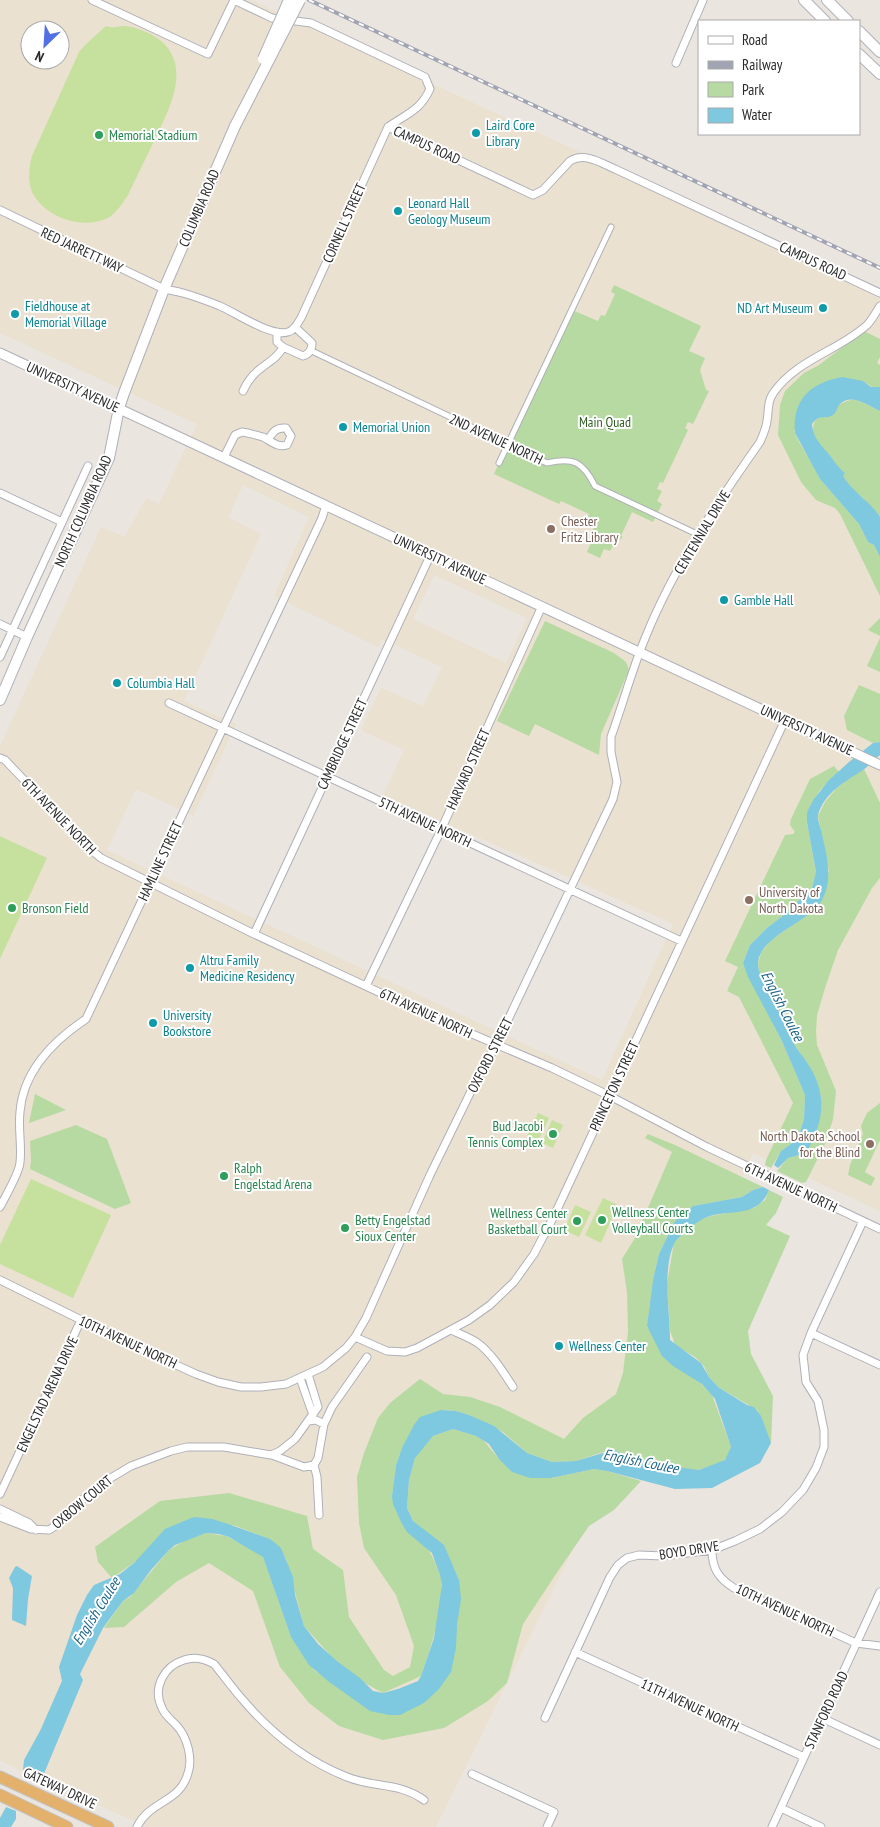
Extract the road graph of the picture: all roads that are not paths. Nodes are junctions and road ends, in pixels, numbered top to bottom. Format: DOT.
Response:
graph roads {
  1 [pos="92,0"];
  2 [pos="289,0"];
  3 [pos="300,0"];
  4 [pos="702,0"];
  5 [pos="804,0"];
  6 [pos="827,0"];
  7 [pos="825,20"];
  8 [pos="847,20"];
  9 [pos="860,32"];
  10 [pos="880,52"];
  11 [pos="860,55"];
  12 [pos="676,63"];
  13 [pos="880,74"];
  14 [pos="234,126"];
  15 [pos="388,127"];
  16 [pos="0,210"];
  17 [pos="611,227"];
  18 [pos="164,289"];
  19 [pos="880,293"];
  20 [pos="880,306"];
  21 [pos="296,327"];
  22 [pos="276,332"];
  23 [pos="283,348"];
  24 [pos="314,352"];
  25 [pos="0,353"];
  26 [pos="243,391"];
  27 [pos="119,408"];
  28 [pos="268,440"];
  29 [pos="508,444"];
  30 [pos="224,457"];
  31 [pos="499,463"];
  32 [pos="88,466"];
  33 [pos="0,492"];
  34 [pos="326,505"];
  35 [pos="62,522"];
  36 [pos="699,535"];
  37 [pos="431,554"];
  38 [pos="542,606"];
  39 [pos="0,624"];
  40 [pos="12,630"];
  41 [pos="27,637"];
  42 [pos="641,652"];
  43 [pos="0,656"];
  44 [pos="634,666"];
  45 [pos="0,700"];
  46 [pos="169,703"];
  47 [pos="785,720"];
  48 [pos="223,727"];
  49 [pos="0,758"];
  50 [pos="880,765"];
  51 [pos="327,776"];
  52 [pos="441,830"];
  53 [pos="150,883"];
  54 [pos="571,890"];
  55 [pos="254,934"];
  56 [pos="681,941"];
  57 [pos="366,986"];
  58 [pos="496,1045"];
  59 [pos="610,1096"];
  60 [pos="0,1208"];
  61 [pos="863,1221"];
  62 [pos="880,1230"];
  63 [pos="0,1280"];
  64 [pos="81,1320"];
  65 [pos="450,1330"];
  66 [pos="811,1333"];
  67 [pos="355,1336"];
  68 [pos="367,1358"];
  69 [pos="880,1365"];
  70 [pos="308,1374"];
  71 [pos="300,1378"];
  72 [pos="261,1387"];
  73 [pos="513,1387"];
  74 [pos="310,1418"];
  75 [pos="324,1424"];
  76 [pos="271,1455"];
  77 [pos="314,1465"];
  78 [pos="0,1494"];
  79 [pos="0,1509"];
  80 [pos="319,1515"];
  81 [pos="0,1517"];
  82 [pos="36,1530"];
  83 [pos="712,1550"];
  84 [pos="880,1592"];
  85 [pos="856,1643"];
  86 [pos="880,1646"];
  87 [pos="575,1652"];
  88 [pos="545,1718"];
  89 [pos="822,1718"];
  90 [pos="880,1745"];
  91 [pos="804,1757"];
  92 [pos="472,1774"];
  93 [pos="0,1777"];
  94 [pos="0,1795"];
  95 [pos="424,1800"];
  96 [pos="780,1808"];
  97 [pos="67,1827"];
  98 [pos="108,1827"];
  99 [pos="137,1827"];
  100 [pos="547,1827"];
  101 [pos="772,1827"];
  102 [pos="822,1827"];
  1 -- 15 [label="street, CAMPUS ROAD"];
  2 -- 14 [label="main road, COLUMBIA ROAD, bridge"];
  3 -- 14 [label="main road, COLUMBIA ROAD, bridge"];
  4 -- 12 [label="street"];
  5 -- 7 [label="main road"];
  6 -- 8 [label="main road"];
  9 -- 10 [label="main road"];
  11 -- 13 [label="main road"];
  14 -- 18 [label="main road, COLUMBIA ROAD"];
  15 -- 19 [label="street, CAMPUS ROAD"];
  15 -- 21 [label="street, CORNELL STREET"];
  16 -- 18 [label="street, RED JARRETT WAY"];
  17 -- 29 [label="street"];
  18 -- 22 [label="street"];
  18 -- 27 [label="main road, NORTH COLUMBIA ROAD"];
  20 -- 36 [label="street, CENTENNIAL DRIVE"];
  21 -- 22 [label="street"];
  21 -- 23 [label="street"];
  22 -- 23 [label="street"];
  23 -- 26 [label="street"];
  24 -- 29 [label="street, 2ND AVENUE NORTH"];
  25 -- 27 [label="street, UNIVERSITY AVENUE"];
  27 -- 30 [label="street, UNIVERSITY AVENUE"];
  27 -- 41 [label="main road, NORTH COLUMBIA ROAD"];
  28 -- 30 [label="street"];
  29 -- 31 [label="street"];
  29 -- 36 [label="street, 2ND AVENUE NORTH"];
  30 -- 34 [label="street, UNIVERSITY AVENUE"];
  32 -- 35 [label="street"];
  33 -- 35 [label="street"];
  34 -- 37 [label="street, UNIVERSITY AVENUE"];
  34 -- 48 [label="street, HAMLINE STREET"];
  35 -- 40 [label="street"];
  36 -- 42 [label="street, CENTENNIAL DRIVE"];
  37 -- 38 [label="street, UNIVERSITY AVENUE"];
  37 -- 51 [label="street, CAMBRIDGE STREET"];
  38 -- 42 [label="street, UNIVERSITY AVENUE"];
  38 -- 52 [label="street, HARVARD STREET"];
  39 -- 40 [label="street"];
  40 -- 41 [label="street"];
  40 -- 43 [label="street"];
  41 -- 45 [label="main road, NORTH COLUMBIA ROAD"];
  42 -- 44 [label="street, CENTENNIAL DRIVE"];
  42 -- 47 [label="street, UNIVERSITY AVENUE"];
  44 -- 54 [label="street, OXFORD STREET"];
  46 -- 48 [label="street, 5TH AVENUE NORTH"];
  47 -- 50 [label="street, UNIVERSITY AVENUE"];
  47 -- 56 [label="street, PRINCETON STREET"];
  48 -- 51 [label="street, 5TH AVENUE NORTH"];
  48 -- 53 [label="street, HAMLINE STREET"];
  49 -- 53 [label="street, 6TH AVENUE NORTH"];
  51 -- 52 [label="street, 5TH AVENUE NORTH"];
  51 -- 55 [label="street, CAMBRIDGE STREET"];
  52 -- 54 [label="street, 5TH AVENUE NORTH"];
  52 -- 57 [label="street, HARVARD STREET"];
  53 -- 55 [label="street, 6TH AVENUE NORTH"];
  53 -- 60 [label="street, HAMLINE STREET"];
  54 -- 56 [label="street, 5TH AVENUE NORTH"];
  54 -- 58 [label="street, OXFORD STREET"];
  55 -- 57 [label="street, 6TH AVENUE NORTH"];
  56 -- 59 [label="street, PRINCETON STREET"];
  57 -- 58 [label="street, 6TH AVENUE NORTH"];
  58 -- 59 [label="street, 6TH AVENUE NORTH"];
  58 -- 67 [label="street, OXFORD STREET"];
  59 -- 61 [label="street, 6TH AVENUE NORTH"];
  59 -- 65 [label="street, PRINCETON STREET"];
  61 -- 62 [label="street, 6TH AVENUE NORTH"];
  61 -- 66 [label="street, BOYD DRIVE"];
  63 -- 64 [label="street, 10TH AVENUE NORTH"];
  64 -- 72 [label="street, 10TH AVENUE NORTH"];
  64 -- 78 [label="street, ENGELSTAD ARENA DRIVE"];
  65 -- 67 [label="street, PRINCETON STREET"];
  65 -- 73 [label="street"];
  66 -- 69 [label="street"];
  66 -- 83 [label="street, BOYD DRIVE"];
  67 -- 70 [label="street, OXFORD STREET"];
  68 -- 75 [label="street"];
  70 -- 71 [label="street, OXFORD STREET"];
  70 -- 74 [label="street"];
  71 -- 72 [label="street, OXFORD STREET"];
  71 -- 74 [label="street"];
  74 -- 75 [label="street"];
  74 -- 76 [label="street"];
  75 -- 77 [label="street"];
  76 -- 77 [label="street, OXBOW COURT"];
  76 -- 82 [label="street, OXBOW COURT"];
  77 -- 80 [label="street"];
  79 -- 82 [label="street"];
  81 -- 82 [label="street"];
  83 -- 85 [label="street, 10TH AVENUE NORTH"];
  83 -- 87 [label="street, BOYD DRIVE"];
  84 -- 85 [label="street, STANFORD ROAD"];
  85 -- 86 [label="street, 10TH AVENUE NORTH"];
  85 -- 89 [label="street, STANFORD ROAD"];
  87 -- 88 [label="street, BOYD DRIVE"];
  87 -- 91 [label="street, 11TH AVENUE NORTH"];
  89 -- 90 [label="street"];
  89 -- 91 [label="street, STANFORD ROAD"];
  91 -- 96 [label="street, STANFORD ROAD"];
  92 -- 100 [label="street"];
  93 -- 98 [label="highway, GATEWAY DRIVE"];
  94 -- 97 [label="highway"];
  95 -- 99 [label="street"];
  96 -- 101 [label="street, STANFORD ROAD"];
  96 -- 102 [label="street"];
}
